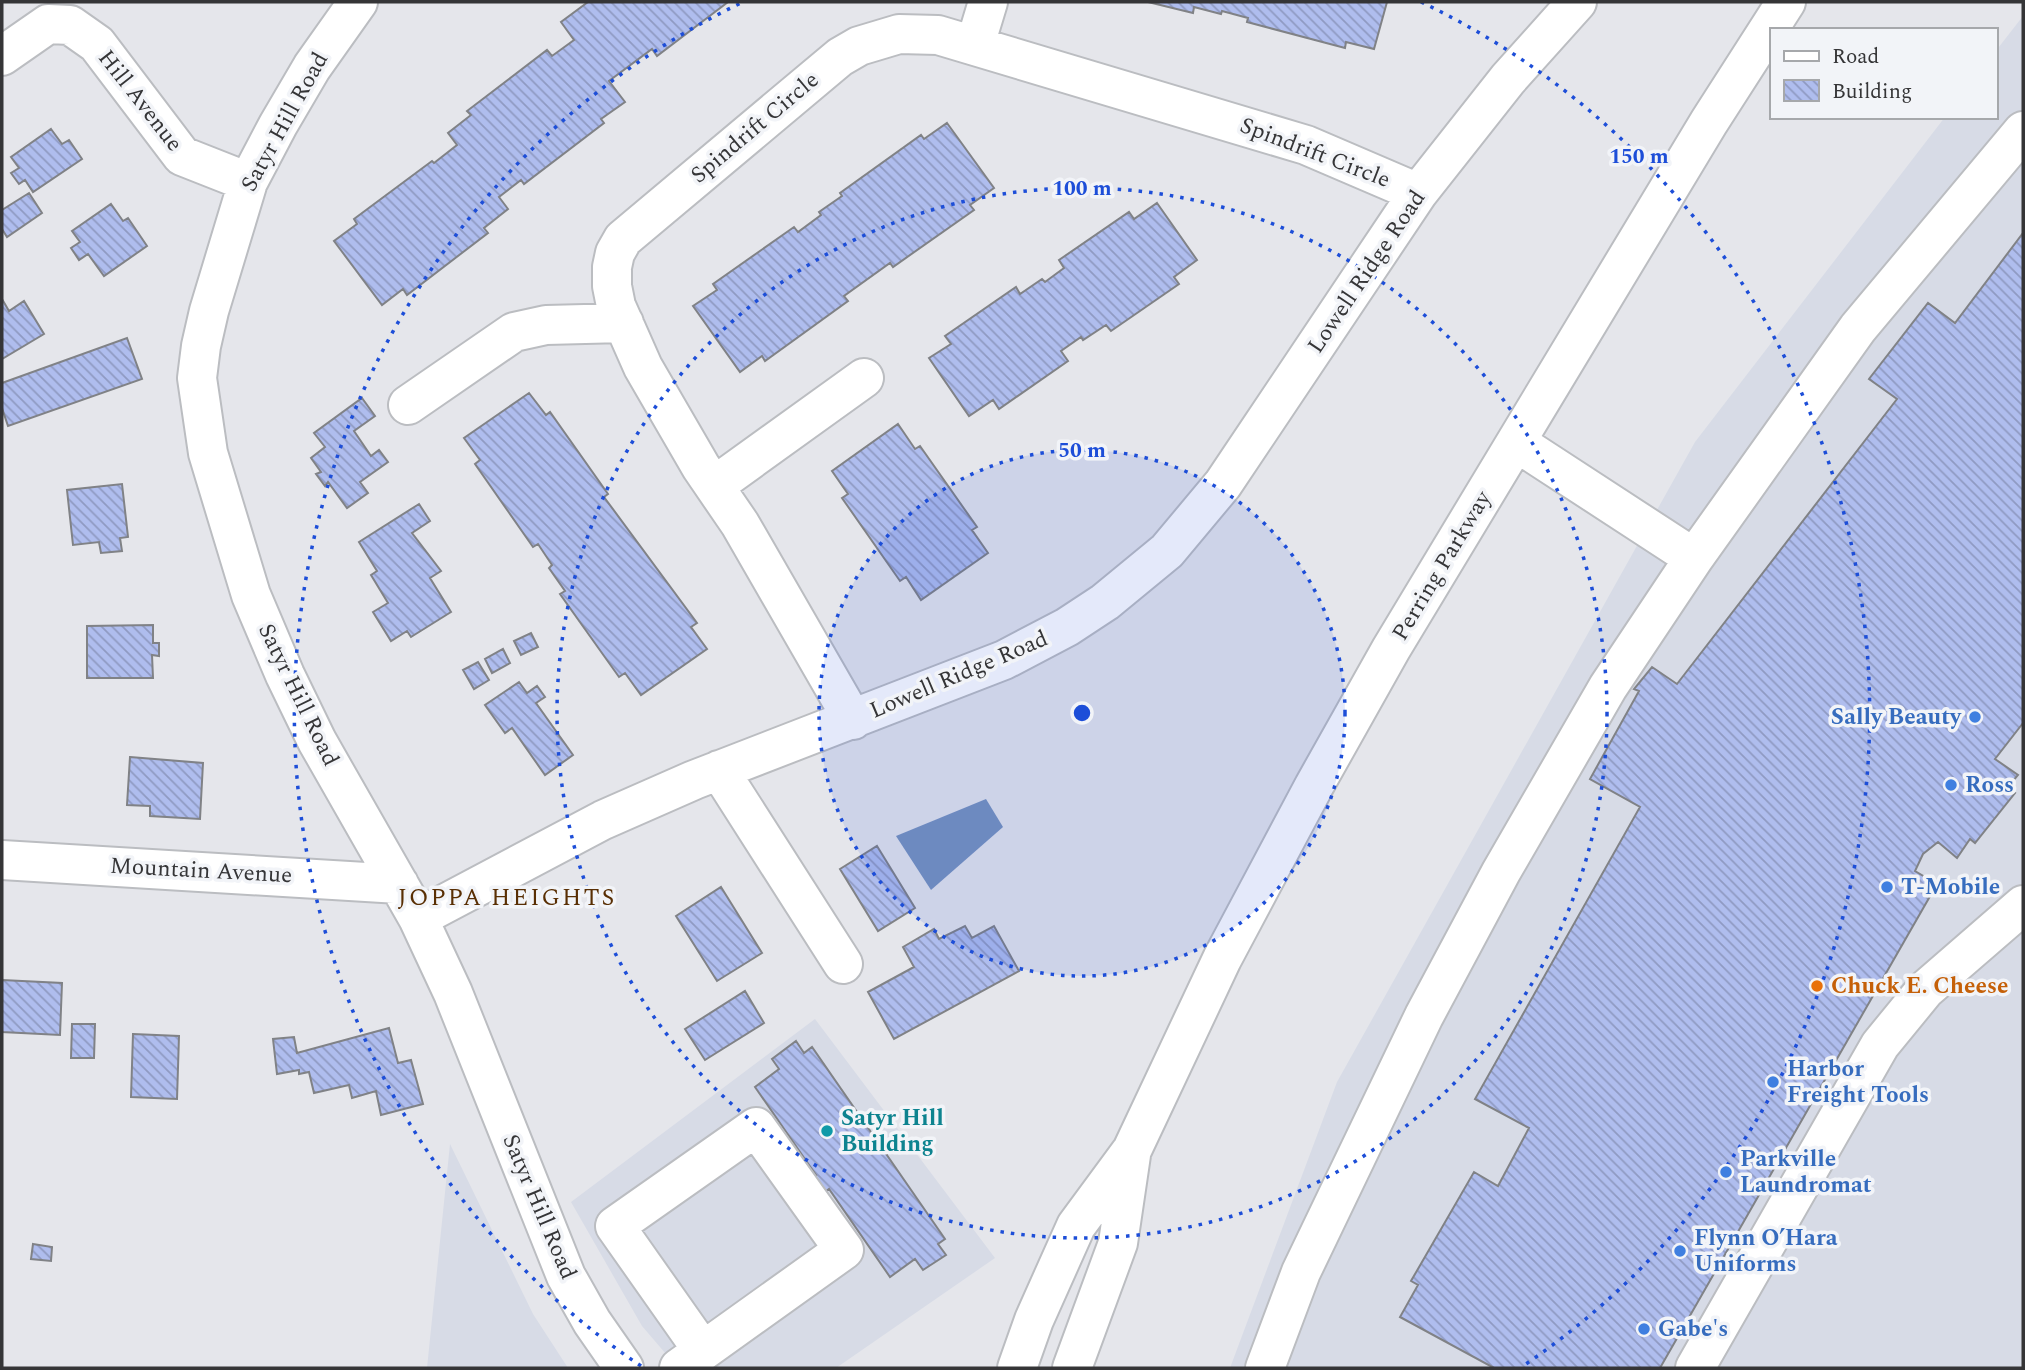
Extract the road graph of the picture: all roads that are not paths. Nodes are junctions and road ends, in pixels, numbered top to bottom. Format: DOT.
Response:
graph roads {
  1 [pos="358,2"];
  2 [pos="988,2"];
  3 [pos="1577,2"];
  4 [pos="1786,2"];
  5 [pos="975,45"];
  6 [pos="2,56"];
  7 [pos="2023,131"];
  8 [pos="248,182"];
  9 [pos="1418,193"];
  10 [pos="624,323"];
  11 [pos="864,378"];
  12 [pos="408,405"];
  13 [pos="1516,442"];
  14 [pos="714,486"];
  15 [pos="1694,558"];
  16 [pos="853,720"];
  17 [pos="719,770"];
  18 [pos="2,860"];
  19 [pos="399,884"];
  20 [pos="2023,905"];
  21 [pos="418,918"];
  22 [pos="843,964"];
  23 [pos="1132,1150"];
  24 [pos="691,1360"];
  25 [pos="624,1368"];
  26 [pos="1017,1368"];
  27 [pos="1072,1368"];
  28 [pos="1265,1368"];
  29 [pos="1695,1368"];
  1 -- 8 [label="street, Satyr Hill Road"];
  2 -- 5 [label="street"];
  3 -- 9 [label="street, Lowell Ridge Road"];
  4 -- 13 [label="street, Perring Parkway"];
  5 -- 9 [label="street, Spindrift Circle"];
  5 -- 10 [label="street, Spindrift Circle"];
  6 -- 8 [label="street, Hill Avenue"];
  7 -- 15 [label="street"];
  8 -- 19 [label="street, Satyr Hill Road"];
  9 -- 16 [label="street, Lowell Ridge Road"];
  10 -- 12 [label="street"];
  10 -- 14 [label="street, Spindrift Circle"];
  11 -- 14 [label="street"];
  13 -- 15 [label="street"];
  13 -- 23 [label="street, Perring Parkway"];
  14 -- 16 [label="street, Spindrift Circle"];
  15 -- 28 [label="street"];
  16 -- 17 [label="street, Lowell Ridge Road"];
  17 -- 21 [label="street, Lowell Ridge Road"];
  17 -- 22 [label="street"];
  18 -- 19 [label="street, Mountain Avenue"];
  19 -- 21 [label="street, Satyr Hill Road"];
  20 -- 29 [label="street"];
  21 -- 25 [label="street, Satyr Hill Road"];
  23 -- 26 [label="street, Perring Parkway"];
  23 -- 27 [label="street, Perring Parkway"];
  24 -- 24 [label="street"];
}
